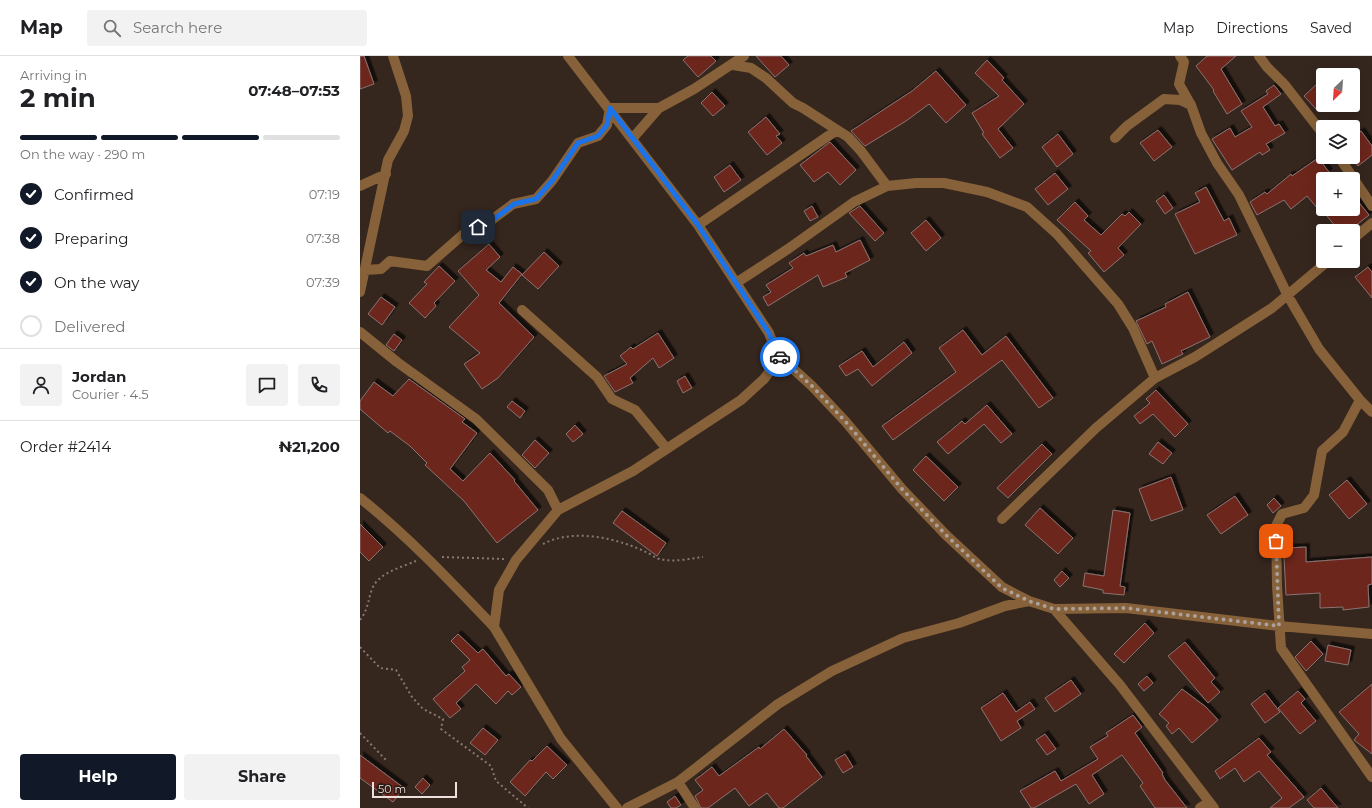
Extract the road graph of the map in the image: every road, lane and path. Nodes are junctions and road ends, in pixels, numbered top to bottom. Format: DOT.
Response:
graph roads {
  1 [pos="393,56"];
  2 [pos="568,56"];
  3 [pos="744,56"];
  4 [pos="1180,56"];
  5 [pos="1260,56"];
  6 [pos="733,65"];
  7 [pos="1191,105"];
  8 [pos="610,108"];
  9 [pos="659,108"];
  10 [pos="1316,125"];
  11 [pos="836,130"];
  12 [pos="1115,138"];
  13 [pos="632,139"];
  14 [pos="1344,164"];
  15 [pos="386,174"];
  16 [pos="360,186"];
  17 [pos="887,186"];
  18 [pos="1372,206"];
  19 [pos="1372,223"];
  20 [pos="698,225"];
  21 [pos="1360,233"];
  22 [pos="1320,268"];
  23 [pos="365,270"];
  24 [pos="736,283"];
  25 [pos="360,292"];
  26 [pos="1288,296"];
  27 [pos="522,310"];
  28 [pos="360,332"];
  29 [pos="777,354"];
  30 [pos="1155,378"];
  31 [pos="1360,400"];
  32 [pos="1372,412"];
  33 [pos="667,449"];
  34 [pos="360,498"];
  35 [pos="558,510"];
  36 [pos="1002,520"];
  37 [pos="1029,601"];
  38 [pos="1054,609"];
  39 [pos="1279,626"];
  40 [pos="494,627"];
  41 [pos="1372,634"];
  42 [pos="360,647"];
  43 [pos="360,733"];
  44 [pos="386,760"];
  45 [pos="1372,777"];
  46 [pos="678,782"];
  47 [pos="1212,805"];
  48 [pos="528,808"];
  49 [pos="616,808"];
  50 [pos="627,808"];
  51 [pos="695,808"];
  52 [pos="1200,808"];
  1 -- 15 [label="street"];
  2 -- 8 [label="street"];
  3 -- 6 [label="street"];
  4 -- 7 [label="street"];
  5 -- 10 [label="street"];
  6 -- 9 [label="street"];
  6 -- 11 [label="street"];
  7 -- 12 [label="street"];
  7 -- 26 [label="street"];
  8 -- 9 [label="street"];
  8 -- 13 [label="street"];
  8 -- 23 [label="street"];
  9 -- 13 [label="street"];
  11 -- 17 [label="street"];
  11 -- 20 [label="street"];
  13 -- 20 [label="street"];
  14 -- 18 [label="street"];
  15 -- 16 [label="street"];
  15 -- 23 [label="street"];
  17 -- 24 [label="street"];
  17 -- 30 [label="street"];
  19 -- 21 [label="street"];
  20 -- 24 [label="street"];
  22 -- 26 [label="street"];
  23 -- 25 [label="street"];
  24 -- 29 [label="street"];
  26 -- 30 [label="street"];
  26 -- 31 [label="street"];
  27 -- 33 [label="street"];
  28 -- 35 [label="street"];
  29 -- 33 [label="street"];
  29 -- 37 [label="street"];
  30 -- 36 [label="street"];
  31 -- 32 [label="street"];
  31 -- 39 [label="street"];
  33 -- 35 [label="street"];
  34 -- 40 [label="street"];
  35 -- 40 [label="street"];
  37 -- 38 [label="street"];
  37 -- 46 [label="street"];
  38 -- 39 [label="street"];
  38 -- 47 [label="street"];
  39 -- 41 [label="street"];
  39 -- 45 [label="street"];
  40 -- 49 [label="street"];
  42 -- 48 [label="path"];
  43 -- 44 [label="path"];
  46 -- 50 [label="street"];
  46 -- 51 [label="street"];
  47 -- 52 [label="street"];
}
